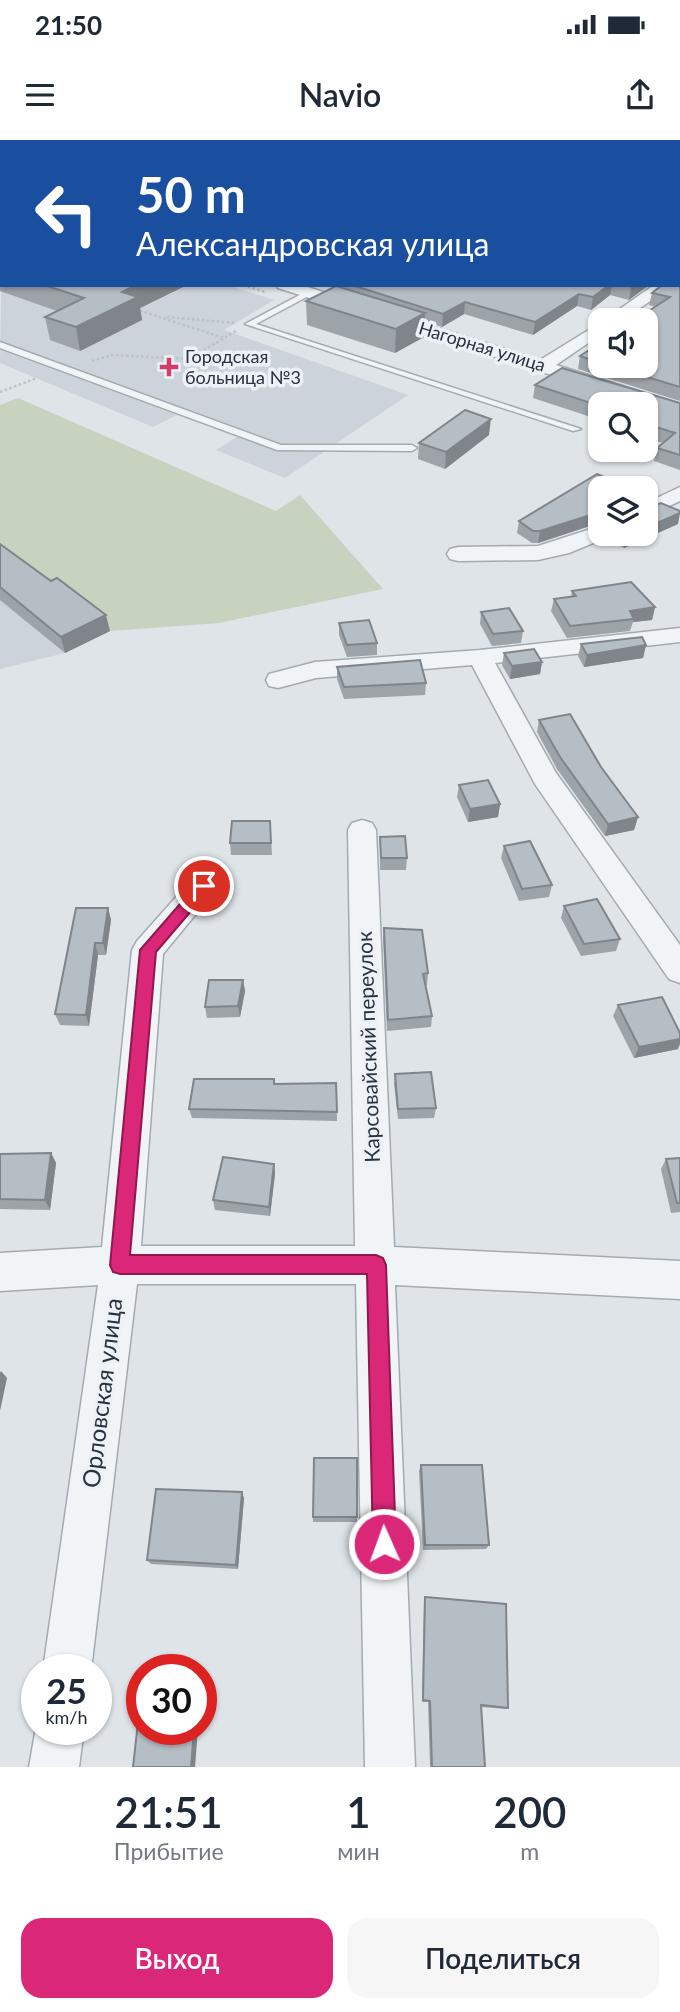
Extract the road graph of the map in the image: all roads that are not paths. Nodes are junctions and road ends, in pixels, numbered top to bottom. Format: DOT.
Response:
graph roads {
  1 [pos="662,287"];
  2 [pos="318,289"];
  3 [pos="630,308"];
  4 [pos="588,336"];
  5 [pos="0,345"];
  6 [pos="543,366"];
  7 [pos="679,409"];
  8 [pos="576,429"];
  9 [pos="412,448"];
  10 [pos="680,493"];
  11 [pos="658,505"];
  12 [pos="588,537"];
  13 [pos="458,554"];
  14 [pos="680,635"];
  15 [pos="480,657"];
  16 [pos="278,680"];
  17 [pos="362,830"];
  18 [pos="204,886"];
  19 [pos="680,970"];
  20 [pos="120,1265"];
  21 [pos="376,1265"];
  22 [pos="0,1272"];
  23 [pos="680,1280"];
  24 [pos="69,1654"];
  25 [pos="57,1745"];
  26 [pos="54,1767"];
  27 [pos="390,1767"];
  1 -- 3 [label="street"];
  2 -- 6 [label="street, Нагорная улица"];
  2 -- 8 [label="lane"];
  4 -- 6 [label="street"];
  5 -- 9 [label="lane"];
  6 -- 7 [label="street, Нагорная улица"];
  10 -- 11 [label="street"];
  12 -- 13 [label="street"];
  14 -- 15 [label="street"];
  15 -- 16 [label="street"];
  15 -- 19 [label="street"];
  17 -- 21 [label="street, Карсовайский переулок"];
  18 -- 20 [label="street, Орловская улица"];
  20 -- 21 [label="street"];
  20 -- 22 [label="street"];
  20 -- 24 [label="street, Орловская улица"];
  21 -- 23 [label="street"];
  21 -- 27 [label="street, Карсовайский переулок"];
  25 -- 26 [label="street"];
}
